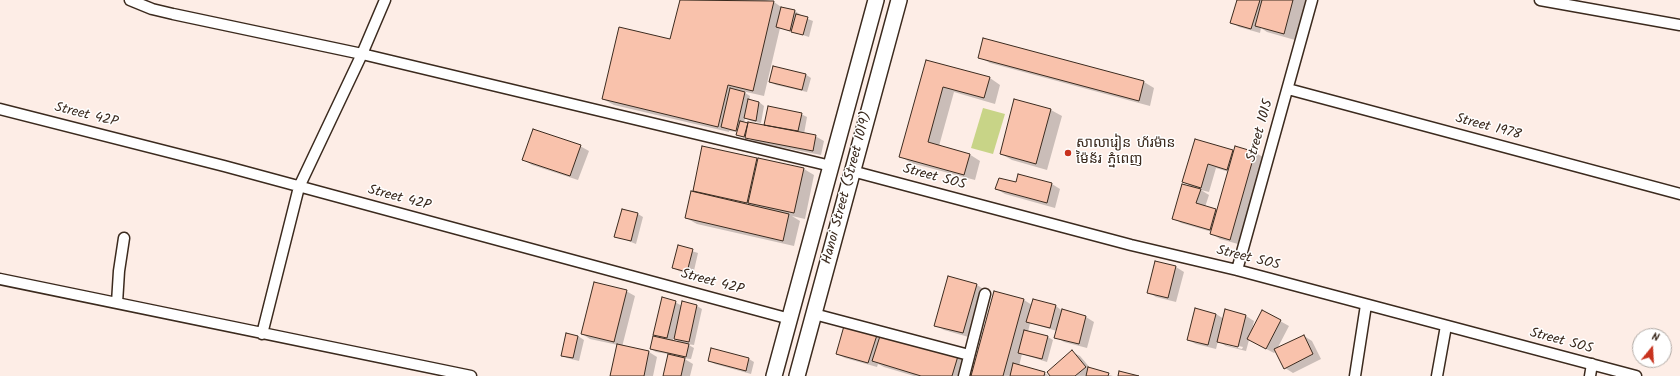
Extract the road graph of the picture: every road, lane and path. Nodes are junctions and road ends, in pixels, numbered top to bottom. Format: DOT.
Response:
graph roads {
  1 [pos="130,0"];
  2 [pos="385,0"];
  3 [pos="876,0"];
  4 [pos="899,0"];
  5 [pos="1312,0"];
  6 [pos="1540,0"];
  7 [pos="1680,25"];
  8 [pos="362,54"];
  9 [pos="1288,89"];
  10 [pos="0,109"];
  11 [pos="831,166"];
  12 [pos="852,171"];
  13 [pos="299,187"];
  14 [pos="1680,194"];
  15 [pos="124,238"];
  16 [pos="1237,270"];
  17 [pos="0,278"];
  18 [pos="985,294"];
  19 [pos="116,303"];
  20 [pos="1366,305"];
  21 [pos="814,314"];
  22 [pos="790,319"];
  23 [pos="1446,326"];
  24 [pos="262,334"];
  25 [pos="970,355"];
  26 [pos="1592,364"];
  27 [pos="471,376"];
  28 [pos="774,376"];
  29 [pos="797,376"];
  30 [pos="964,376"];
  31 [pos="1355,376"];
  32 [pos="1437,376"];
  33 [pos="1590,376"];
  34 [pos="1636,376"];
  1 -- 8 [label="street"];
  2 -- 8 [label="street"];
  3 -- 11 [label="main road, Hanoi Street (Street 1019)"];
  4 -- 12 [label="main road, Hanoi Street (Street 1019)"];
  5 -- 9 [label="street, Street 1015"];
  6 -- 7 [label="street"];
  8 -- 11 [label="street"];
  8 -- 13 [label="street"];
  9 -- 14 [label="street, Street 1978"];
  9 -- 16 [label="street, Street 1015"];
  10 -- 13 [label="street, Street 42P"];
  11 -- 22 [label="main road, Hanoi Street (Street 1019)"];
  12 -- 16 [label="street, Street SOS"];
  12 -- 21 [label="main road, Hanoi Street (Street 1019)"];
  13 -- 22 [label="street, Street 42P"];
  13 -- 24 [label="street"];
  15 -- 19 [label="street"];
  16 -- 20 [label="street, Street SOS"];
  17 -- 19 [label="street"];
  18 -- 25 [label="street"];
  19 -- 24 [label="street"];
  20 -- 23 [label="street, Street SOS"];
  20 -- 31 [label="street"];
  21 -- 25 [label="street"];
  21 -- 29 [label="main road, Hanoi Street (Street 1019)"];
  22 -- 28 [label="main road, Hanoi Street (Street 1019)"];
  23 -- 26 [label="street, Street SOS"];
  23 -- 32 [label="street"];
  24 -- 27 [label="street"];
  25 -- 30 [label="street"];
  26 -- 33 [label="street"];
  26 -- 34 [label="street, Street SOS"];
}
